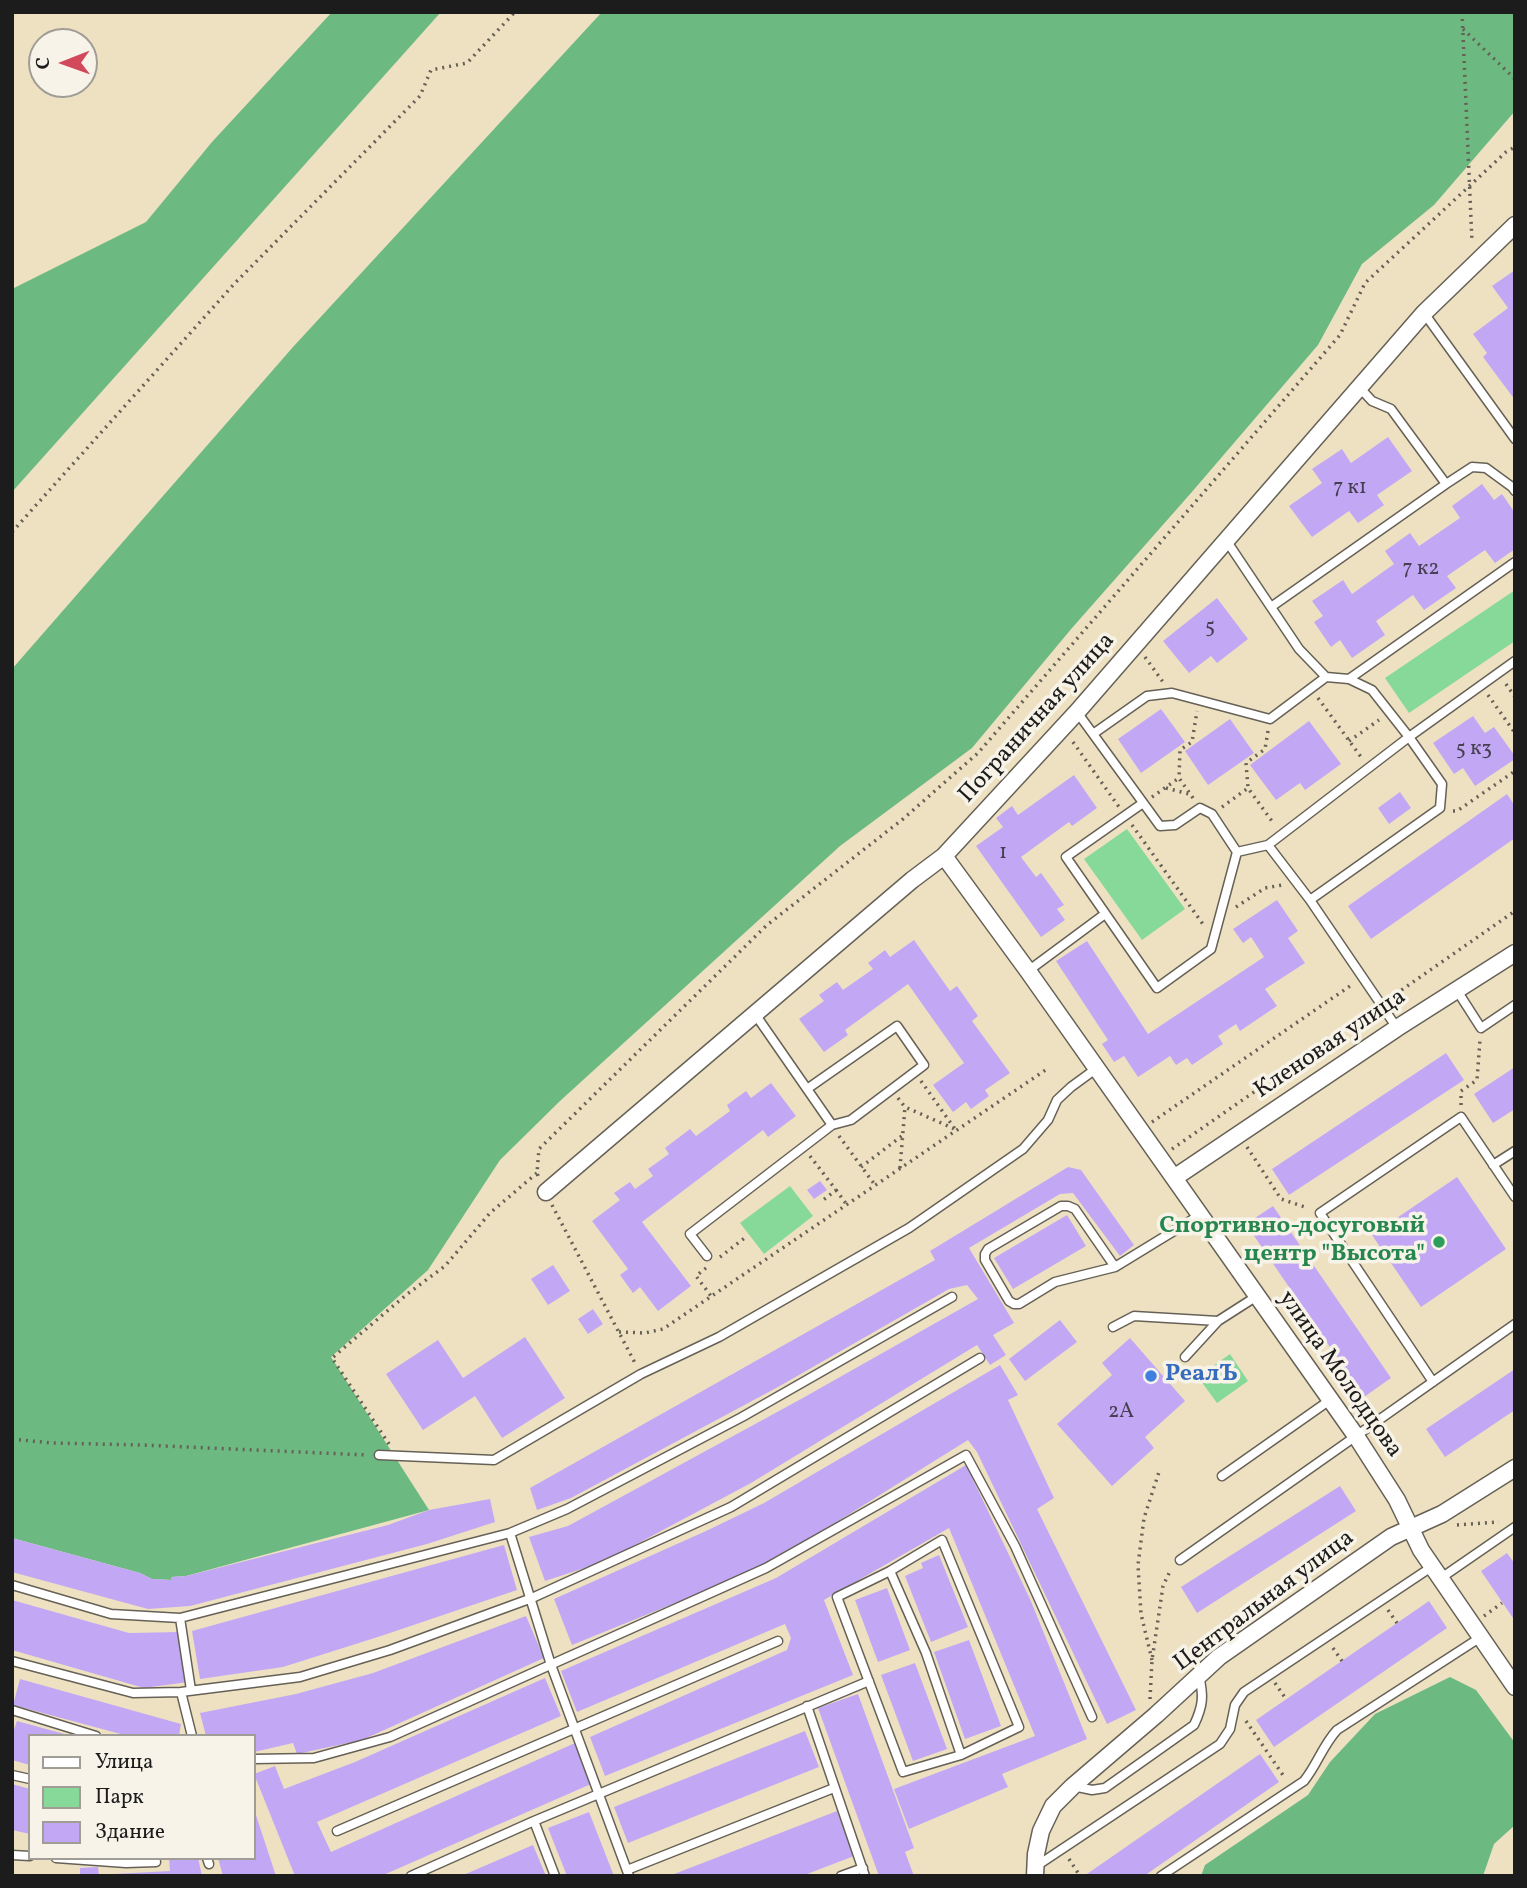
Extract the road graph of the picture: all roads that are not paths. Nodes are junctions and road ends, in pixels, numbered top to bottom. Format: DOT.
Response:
graph roads {
  1 [pos="1515,225"];
  2 [pos="1424,313"];
  3 [pos="1358,387"];
  4 [pos="1515,439"];
  5 [pos="1446,484"];
  6 [pos="1515,491"];
  7 [pos="1226,540"];
  8 [pos="1515,562"];
  9 [pos="1271,607"];
  10 [pos="1515,661"];
  11 [pos="1326,677"];
  12 [pos="1349,679"];
  13 [pos="1077,712"];
  14 [pos="1093,734"];
  15 [pos="1409,737"];
  16 [pos="1143,803"];
  17 [pos="1268,845"];
  18 [pos="1237,852"];
  19 [pos="944,856"];
  20 [pos="1310,900"];
  21 [pos="1105,914"];
  22 [pos="1515,953"];
  23 [pos="1028,971"];
  24 [pos="1456,989"];
  25 [pos="1515,1005"];
  26 [pos="755,1014"];
  27 [pos="1398,1028"];
  28 [pos="1097,1068"];
  29 [pos="807,1089"];
  30 [pos="832,1125"];
  31 [pos="1515,1151"];
  32 [pos="1493,1165"];
  33 [pos="1174,1178"];
  34 [pos="546,1192"];
  35 [pos="1515,1197"];
  36 [pos="1200,1215"];
  37 [pos="707,1256"];
  38 [pos="1115,1267"];
  39 [pos="1257,1296"];
  40 [pos="952,1297"];
  41 [pos="1218,1321"];
  42 [pos="1515,1324"];
  43 [pos="1113,1327"];
  44 [pos="1185,1357"];
  45 [pos="980,1358"];
  46 [pos="1433,1382"];
  47 [pos="1330,1399"];
  48 [pos="1356,1436"];
  49 [pos="379,1455"];
  50 [pos="1515,1468"];
  51 [pos="1222,1476"];
  52 [pos="1511,1525"];
  53 [pos="1412,1528"];
  54 [pos="510,1532"];
  55 [pos="1180,1560"];
  56 [pos="890,1571"];
  57 [pos="1437,1572"];
  58 [pos="12,1585"];
  59 [pos="532,1598"];
  60 [pos="180,1618"];
  61 [pos="1481,1637"];
  62 [pos="778,1641"];
  63 [pos="12,1661"];
  64 [pos="551,1665"];
  65 [pos="1199,1675"];
  66 [pos="869,1681"];
  67 [pos="1515,1687"];
  68 [pos="191,1690"];
  69 [pos="181,1692"];
  70 [pos="807,1706"];
  71 [pos="12,1710"];
  72 [pos="1091,1717"];
  73 [pos="575,1728"];
  74 [pos="90,1734"];
  75 [pos="192,1734"];
  76 [pos="961,1755"];
  77 [pos="256,1759"];
  78 [pos="1073,1786"];
  79 [pos="834,1788"];
  80 [pos="599,1793"];
  81 [pos="534,1821"];
  82 [pos="337,1831"];
  83 [pos="84,1860"];
  84 [pos="156,1861"];
  85 [pos="1035,1871"];
  86 [pos="864,1872"];
  87 [pos="628,1873"];
  88 [pos="411,1876"];
  89 [pos="555,1876"];
  90 [pos="841,1876"];
  91 [pos="1161,1876"];
  1 -- 2 [label="street, Пограничная улица"];
  2 -- 3 [label="street, Пограничная улица"];
  2 -- 4 [label="lane"];
  3 -- 5 [label="lane"];
  3 -- 7 [label="street, Пограничная улица"];
  5 -- 6 [label="lane"];
  5 -- 9 [label="lane"];
  7 -- 9 [label="lane"];
  7 -- 13 [label="street, Пограничная улица"];
  8 -- 12 [label="lane"];
  9 -- 11 [label="lane"];
  10 -- 15 [label="lane"];
  11 -- 12 [label="lane"];
  11 -- 14 [label="lane"];
  12 -- 15 [label="lane"];
  13 -- 14 [label="lane"];
  13 -- 19 [label="street, Пограничная улица"];
  14 -- 16 [label="lane"];
  15 -- 17 [label="lane"];
  15 -- 20 [label="lane"];
  16 -- 18 [label="lane"];
  16 -- 21 [label="lane"];
  17 -- 18 [label="lane"];
  17 -- 20 [label="lane"];
  18 -- 21 [label="lane"];
  19 -- 23 [label="street, улица Молодцова"];
  19 -- 26 [label="street, Пограничная улица"];
  20 -- 27 [label="lane"];
  21 -- 23 [label="lane"];
  22 -- 24 [label="street, Кленовая улица"];
  23 -- 28 [label="street, улица Молодцова"];
  24 -- 25 [label="lane"];
  24 -- 27 [label="street, Кленовая улица"];
  26 -- 29 [label="lane"];
  26 -- 34 [label="street, Пограничная улица"];
  27 -- 33 [label="street, Кленовая улица"];
  28 -- 33 [label="street, улица Молодцова"];
  28 -- 49 [label="lane"];
  29 -- 30 [label="lane"];
  29 -- 30 [label="lane"];
  30 -- 37 [label="lane"];
  31 -- 32 [label="lane"];
  32 -- 35 [label="lane"];
  32 -- 46 [label="lane"];
  33 -- 36 [label="street, улица Молодцова"];
  36 -- 38 [label="lane"];
  36 -- 39 [label="street, улица Молодцова"];
  38 -- 38 [label="lane"];
  39 -- 41 [label="lane"];
  39 -- 47 [label="street, улица Молодцова"];
  40 -- 54 [label="lane"];
  41 -- 43 [label="lane"];
  41 -- 44 [label="lane"];
  42 -- 46 [label="lane"];
  45 -- 59 [label="lane"];
  46 -- 48 [label="lane"];
  47 -- 48 [label="street, улица Молодцова"];
  47 -- 51 [label="lane"];
  48 -- 53 [label="street, улица Молодцова"];
  48 -- 55 [label="lane"];
  50 -- 53 [label="street, Центральная улица"];
  52 -- 57 [label="lane"];
  53 -- 57 [label="street, улица Молодцова"];
  53 -- 65 [label="street, Центральная улица"];
  54 -- 59 [label="lane"];
  54 -- 60 [label="lane"];
  56 -- 66 [label="lane"];
  56 -- 76 [label="lane"];
  56 -- 76 [label="lane"];
  57 -- 61 [label="street, улица Молодцова"];
  57 -- 85 [label="lane"];
  58 -- 60 [label="lane"];
  59 -- 64 [label="lane"];
  59 -- 68 [label="lane"];
  60 -- 68 [label="lane"];
  61 -- 67 [label="street, улица Молодцова"];
  61 -- 91 [label="lane"];
  62 -- 73 [label="lane"];
  63 -- 69 [label="lane"];
  64 -- 72 [label="lane"];
  64 -- 73 [label="lane"];
  64 -- 77 [label="lane"];
  65 -- 78 [label="street, Центральная улица"];
  65 -- 78 [label="lane"];
  66 -- 70 [label="lane"];
  66 -- 76 [label="lane"];
  68 -- 69 [label="lane"];
  69 -- 75 [label="lane"];
  70 -- 79 [label="lane"];
  70 -- 80 [label="lane"];
  71 -- 74 [label="lane"];
  73 -- 80 [label="lane"];
  73 -- 82 [label="lane"];
  78 -- 85 [label="street, Центральная улица"];
  79 -- 86 [label="lane"];
  79 -- 87 [label="lane"];
  80 -- 81 [label="lane"];
  80 -- 87 [label="lane"];
  81 -- 88 [label="lane"];
  81 -- 89 [label="lane"];
  83 -- 84 [label="lane"];
  86 -- 90 [label="lane"];
}
